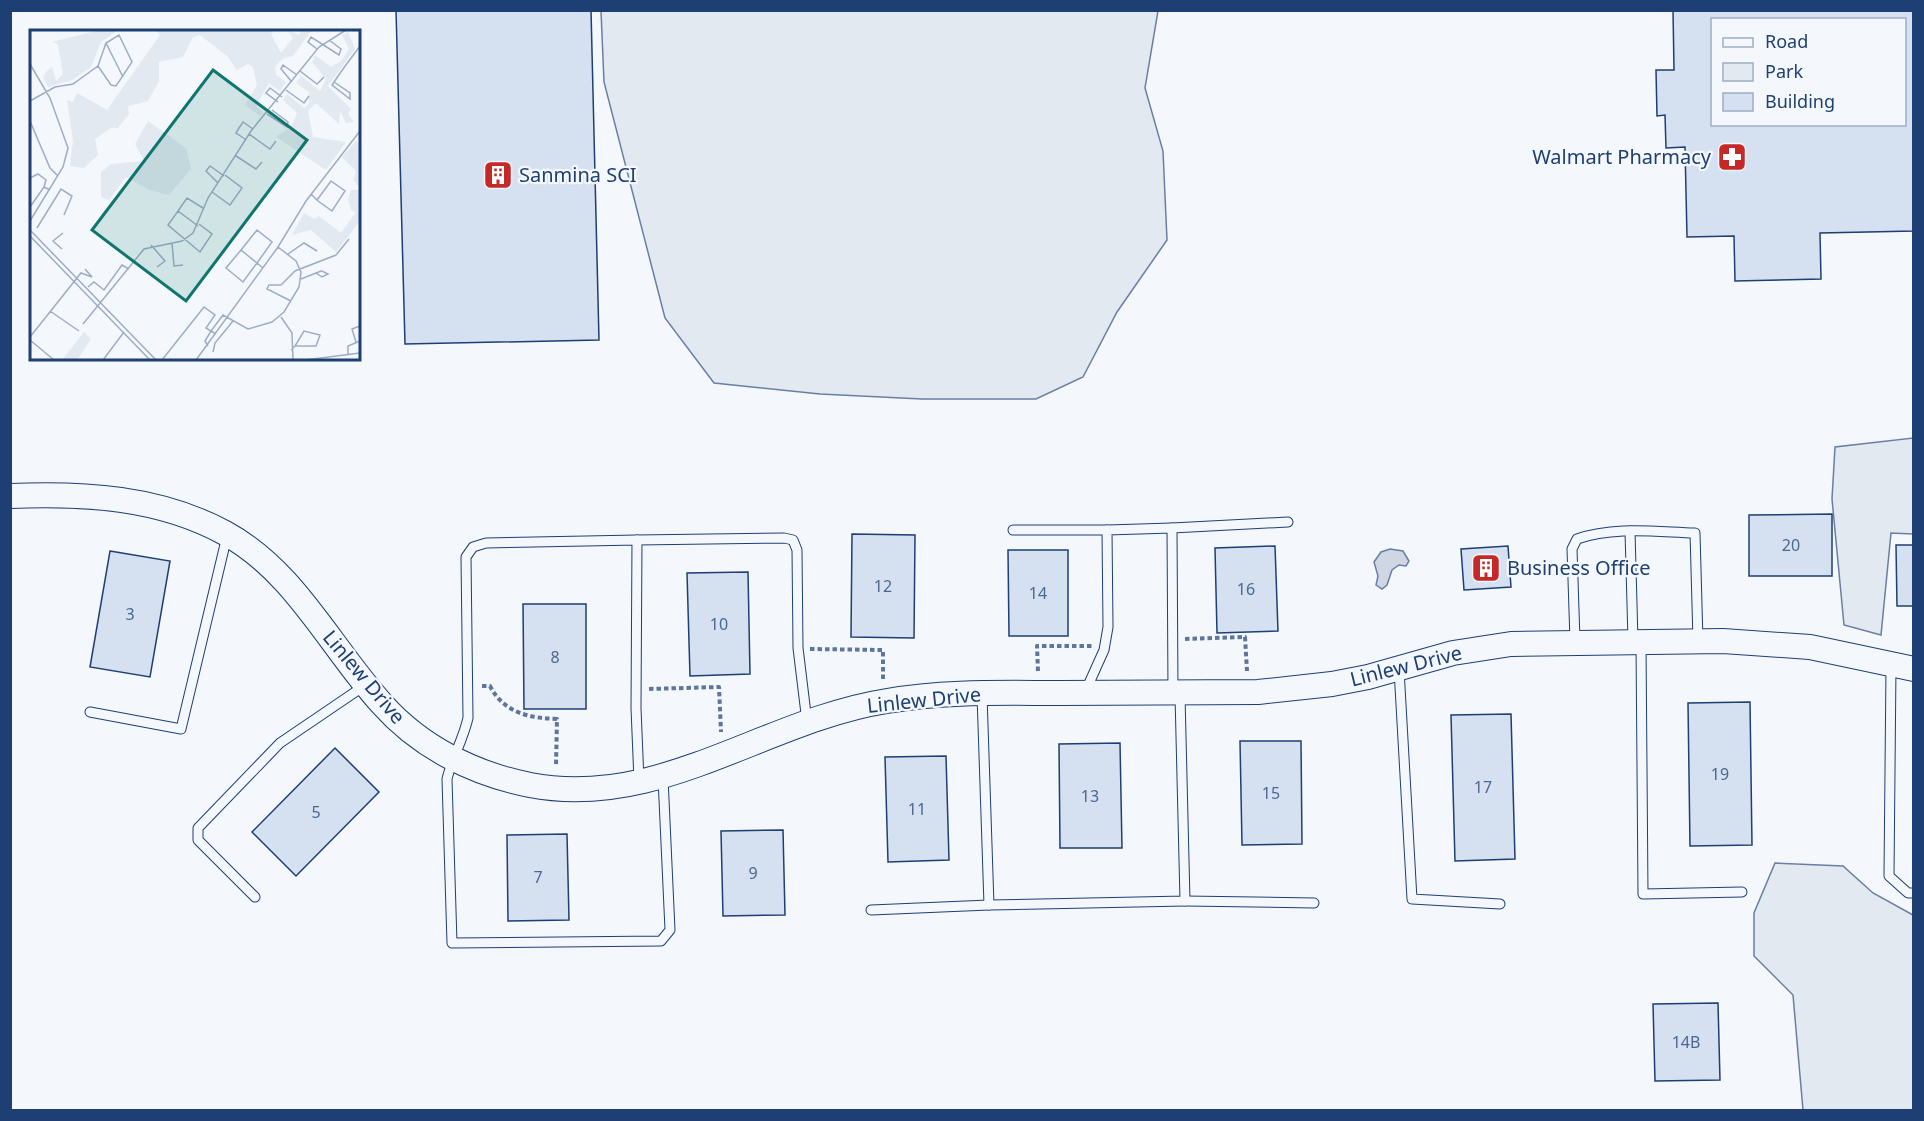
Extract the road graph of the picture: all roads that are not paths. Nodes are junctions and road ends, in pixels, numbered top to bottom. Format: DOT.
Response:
graph roads {
  1 [pos="10,496"];
  2 [pos="1288,522"];
  3 [pos="1173,528"];
  4 [pos="1013,530"];
  5 [pos="1107,530"];
  6 [pos="1630,531"];
  7 [pos="227,534"];
  8 [pos="637,540"];
  9 [pos="1575,641"];
  10 [pos="1637,641"];
  11 [pos="1698,641"];
  12 [pos="1902,666"];
  13 [pos="1399,669"];
  14 [pos="365,684"];
  15 [pos="1177,692"];
  16 [pos="982,693"];
  17 [pos="1085,693"];
  18 [pos="90,712"];
  19 [pos="807,722"];
  20 [pos="452,758"];
  21 [pos="663,778"];
  22 [pos="639,783"];
  23 [pos="1742,892"];
  24 [pos="1914,893"];
  25 [pos="255,897"];
  26 [pos="1185,901"];
  27 [pos="1314,903"];
  28 [pos="1500,904"];
  29 [pos="988,905"];
  30 [pos="871,910"];
  1 -- 7 [label="street, Linlew Drive"];
  2 -- 3 [label="lane"];
  3 -- 5 [label="lane"];
  3 -- 15 [label="lane"];
  4 -- 5 [label="lane"];
  5 -- 17 [label="lane"];
  6 -- 9 [label="lane"];
  6 -- 10 [label="lane"];
  6 -- 11 [label="lane"];
  7 -- 14 [label="street, Linlew Drive"];
  7 -- 18 [label="lane"];
  8 -- 19 [label="lane"];
  8 -- 20 [label="lane"];
  8 -- 22 [label="lane"];
  9 -- 10 [label="street, Linlew Drive"];
  9 -- 13 [label="street, Linlew Drive"];
  10 -- 11 [label="street, Linlew Drive"];
  10 -- 23 [label="lane"];
  11 -- 12 [label="street, Linlew Drive"];
  12 -- 24 [label="lane"];
  13 -- 15 [label="street, Linlew Drive"];
  13 -- 28 [label="lane"];
  14 -- 20 [label="street, Linlew Drive"];
  14 -- 25 [label="lane"];
  15 -- 17 [label="street, Linlew Drive"];
  15 -- 26 [label="lane"];
  16 -- 17 [label="street, Linlew Drive"];
  16 -- 19 [label="street, Linlew Drive"];
  16 -- 29 [label="lane"];
  19 -- 21 [label="street, Linlew Drive"];
  20 -- 21 [label="lane"];
  20 -- 22 [label="street, Linlew Drive"];
  21 -- 22 [label="street, Linlew Drive"];
  26 -- 27 [label="lane"];
  26 -- 29 [label="lane"];
  29 -- 30 [label="lane"];
}
